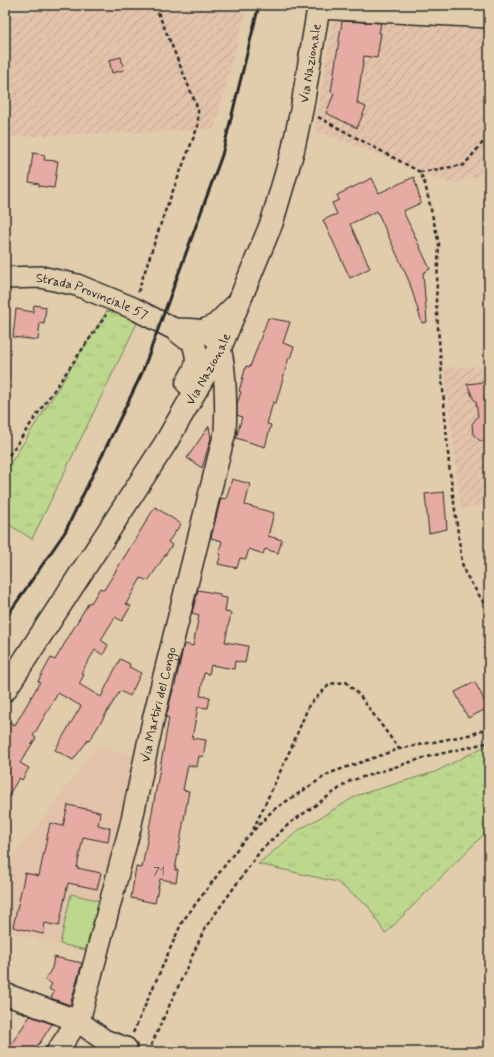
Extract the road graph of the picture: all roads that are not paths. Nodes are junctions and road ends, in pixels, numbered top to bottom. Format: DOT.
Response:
graph roads {
  1 [pos="318,7"];
  2 [pos="489,17"];
  3 [pos="5,278"];
  4 [pos="241,300"];
  5 [pos="198,338"];
  6 [pos="220,348"];
  7 [pos="165,444"];
  8 [pos="5,690"];
  9 [pos="5,994"];
  10 [pos="78,1021"];
  11 [pos="126,1048"];
  12 [pos="57,1052"];
  1 -- 2 [label="street"];
  1 -- 4 [label="main road, Via Nazionale"];
  3 -- 5 [label="street, Strada Provinciale 57"];
  4 -- 5 [label="main road"];
  4 -- 6 [label="main road, Via Nazionale"];
  5 -- 6 [label="street"];
  5 -- 7 [label="main road"];
  6 -- 7 [label="main road, Via Nazionale"];
  6 -- 10 [label="street, Via Martiri del Congo"];
  7 -- 8 [label="main road, Via Nazionale"];
  9 -- 10 [label="street"];
  10 -- 11 [label="street"];
  10 -- 12 [label="street, Via Martiri del Congo"];
}
